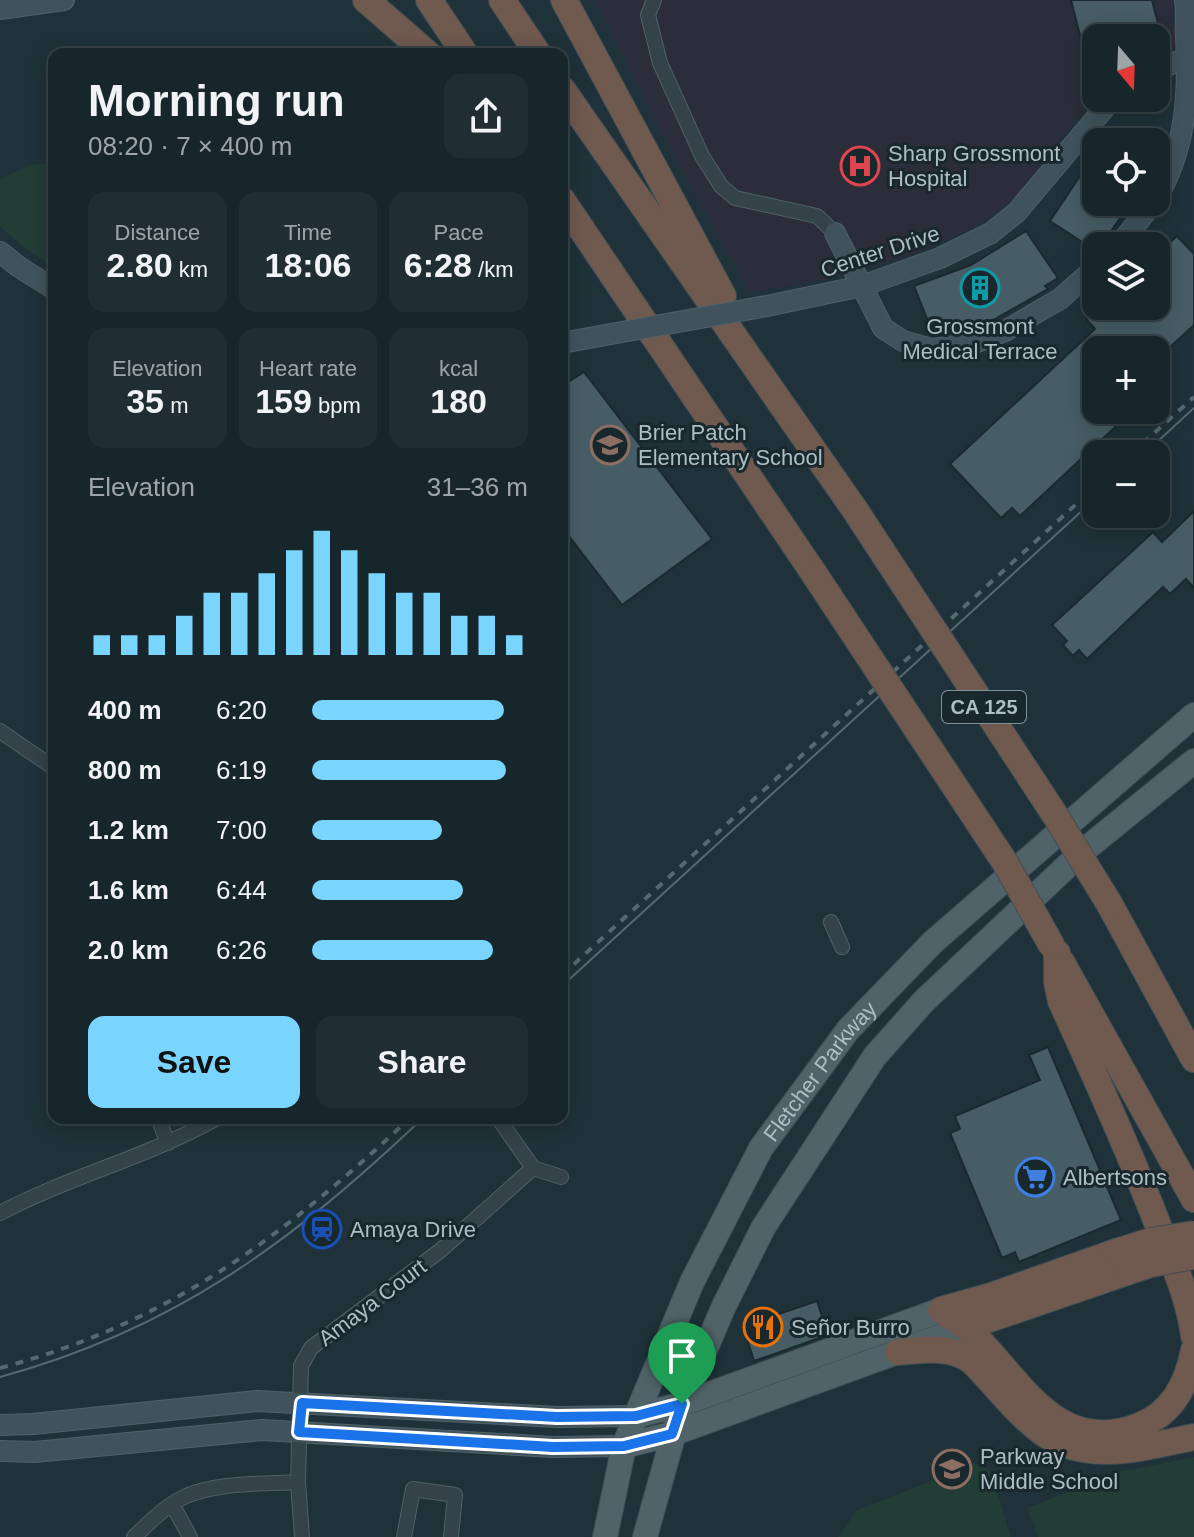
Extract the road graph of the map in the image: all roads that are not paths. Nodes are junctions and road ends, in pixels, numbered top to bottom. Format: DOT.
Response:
graph roads {
  1 [pos="64,0"];
  2 [pos="366,0"];
  3 [pos="380,0"];
  4 [pos="429,0"];
  5 [pos="502,0"];
  6 [pos="564,0"];
  7 [pos="654,0"];
  8 [pos="1185,0"];
  9 [pos="0,9"];
  10 [pos="421,48"];
  11 [pos="423,48"];
  12 [pos="461,48"];
  13 [pos="534,48"];
  14 [pos="1191,56"];
  15 [pos="1170,64"];
  16 [pos="568,98"];
  17 [pos="1101,112"];
  18 [pos="1170,176"];
  19 [pos="568,209"];
  20 [pos="568,214"];
  21 [pos="1143,216"];
  22 [pos="583,232"];
  23 [pos="1130,232"];
  24 [pos="835,233"];
  25 [pos="0,252"];
  26 [pos="1082,279"];
  27 [pos="48,285"];
  28 [pos="862,286"];
  29 [pos="568,342"];
  30 [pos="775,395"];
  31 [pos="1194,715"];
  32 [pos="0,731"];
  33 [pos="1194,761"];
  34 [pos="48,764"];
  35 [pos="831,922"];
  36 [pos="842,947"];
  37 [pos="1054,950"];
  38 [pos="1194,1059"];
  39 [pos="160,1124"];
  40 [pos="205,1124"];
  41 [pos="502,1124"];
  42 [pos="168,1143"];
  43 [pos="533,1168"];
  44 [pos="561,1177"];
  45 [pos="1194,1199"];
  46 [pos="2,1206"];
  47 [pos="1194,1234"];
  48 [pos="1194,1256"];
  49 [pos="1121,1262"];
  50 [pos="941,1310"];
  51 [pos="966,1327"];
  52 [pos="1194,1336"];
  53 [pos="1194,1350"];
  54 [pos="898,1352"];
  55 [pos="302,1403"];
  56 [pos="682,1404"];
  57 [pos="636,1416"];
  58 [pos="0,1425"];
  59 [pos="299,1432"];
  60 [pos="672,1434"];
  61 [pos="1194,1437"];
  62 [pos="624,1446"];
  63 [pos="0,1451"];
  64 [pos="298,1482"];
  65 [pos="172,1504"];
  66 [pos="134,1537"];
  67 [pos="190,1537"];
  68 [pos="302,1537"];
  69 [pos="404,1537"];
  70 [pos="451,1537"];
  71 [pos="605,1537"];
  72 [pos="645,1537"];
  1 -- 9 [label="street"];
  2 -- 10 [label="highway"];
  3 -- 11 [label="highway"];
  4 -- 12 [label="highway"];
  5 -- 13 [label="highway"];
  6 -- 30 [label="highway"];
  7 -- 24 [label="street"];
  8 -- 14 [label="street"];
  14 -- 15 [label="street"];
  14 -- 18 [label="street"];
  16 -- 30 [label="highway, CA 125"];
  17 -- 28 [label="street, Center Drive"];
  19 -- 22 [label="highway, CA 125"];
  20 -- 22 [label="highway"];
  21 -- 23 [label="street"];
  22 -- 37 [label="highway, CA 125, bridge"];
  24 -- 28 [label="street"];
  25 -- 27 [label="street"];
  26 -- 28 [label="street"];
  28 -- 29 [label="street, Center Drive, bridge"];
  30 -- 38 [label="highway, CA 125, bridge"];
  31 -- 57 [label="main road, Fletcher Parkway"];
  32 -- 34 [label="street"];
  33 -- 56 [label="main road, Fletcher Parkway"];
  35 -- 36 [label="street"];
  37 -- 45 [label="highway, CA 125"];
  37 -- 52 [label="highway"];
  39 -- 42 [label="street"];
  40 -- 42 [label="street"];
  41 -- 43 [label="street"];
  42 -- 46 [label="street"];
  43 -- 44 [label="street"];
  43 -- 55 [label="street, Amaya Court"];
  47 -- 49 [label="highway, bridge"];
  48 -- 49 [label="highway, bridge"];
  49 -- 50 [label="highway"];
  49 -- 51 [label="highway"];
  50 -- 51 [label="highway"];
  50 -- 56 [label="main road"];
  51 -- 53 [label="highway"];
  51 -- 54 [label="main road"];
  54 -- 60 [label="main road"];
  54 -- 61 [label="highway"];
  55 -- 57 [label="street"];
  55 -- 58 [label="street"];
  55 -- 59 [label="street, Amaya Court"];
  56 -- 57 [label="main road"];
  56 -- 60 [label="main road, Fletcher Parkway"];
  57 -- 62 [label="main road, Fletcher Parkway"];
  59 -- 62 [label="street"];
  59 -- 63 [label="street"];
  59 -- 64 [label="street, Amaya Court"];
  60 -- 62 [label="main road"];
  60 -- 72 [label="main road, Fletcher Parkway"];
  62 -- 71 [label="main road, Fletcher Parkway"];
  64 -- 65 [label="street"];
  64 -- 68 [label="street, Amaya Court"];
  65 -- 66 [label="street"];
  65 -- 67 [label="street"];
  69 -- 70 [label="street"];
}
